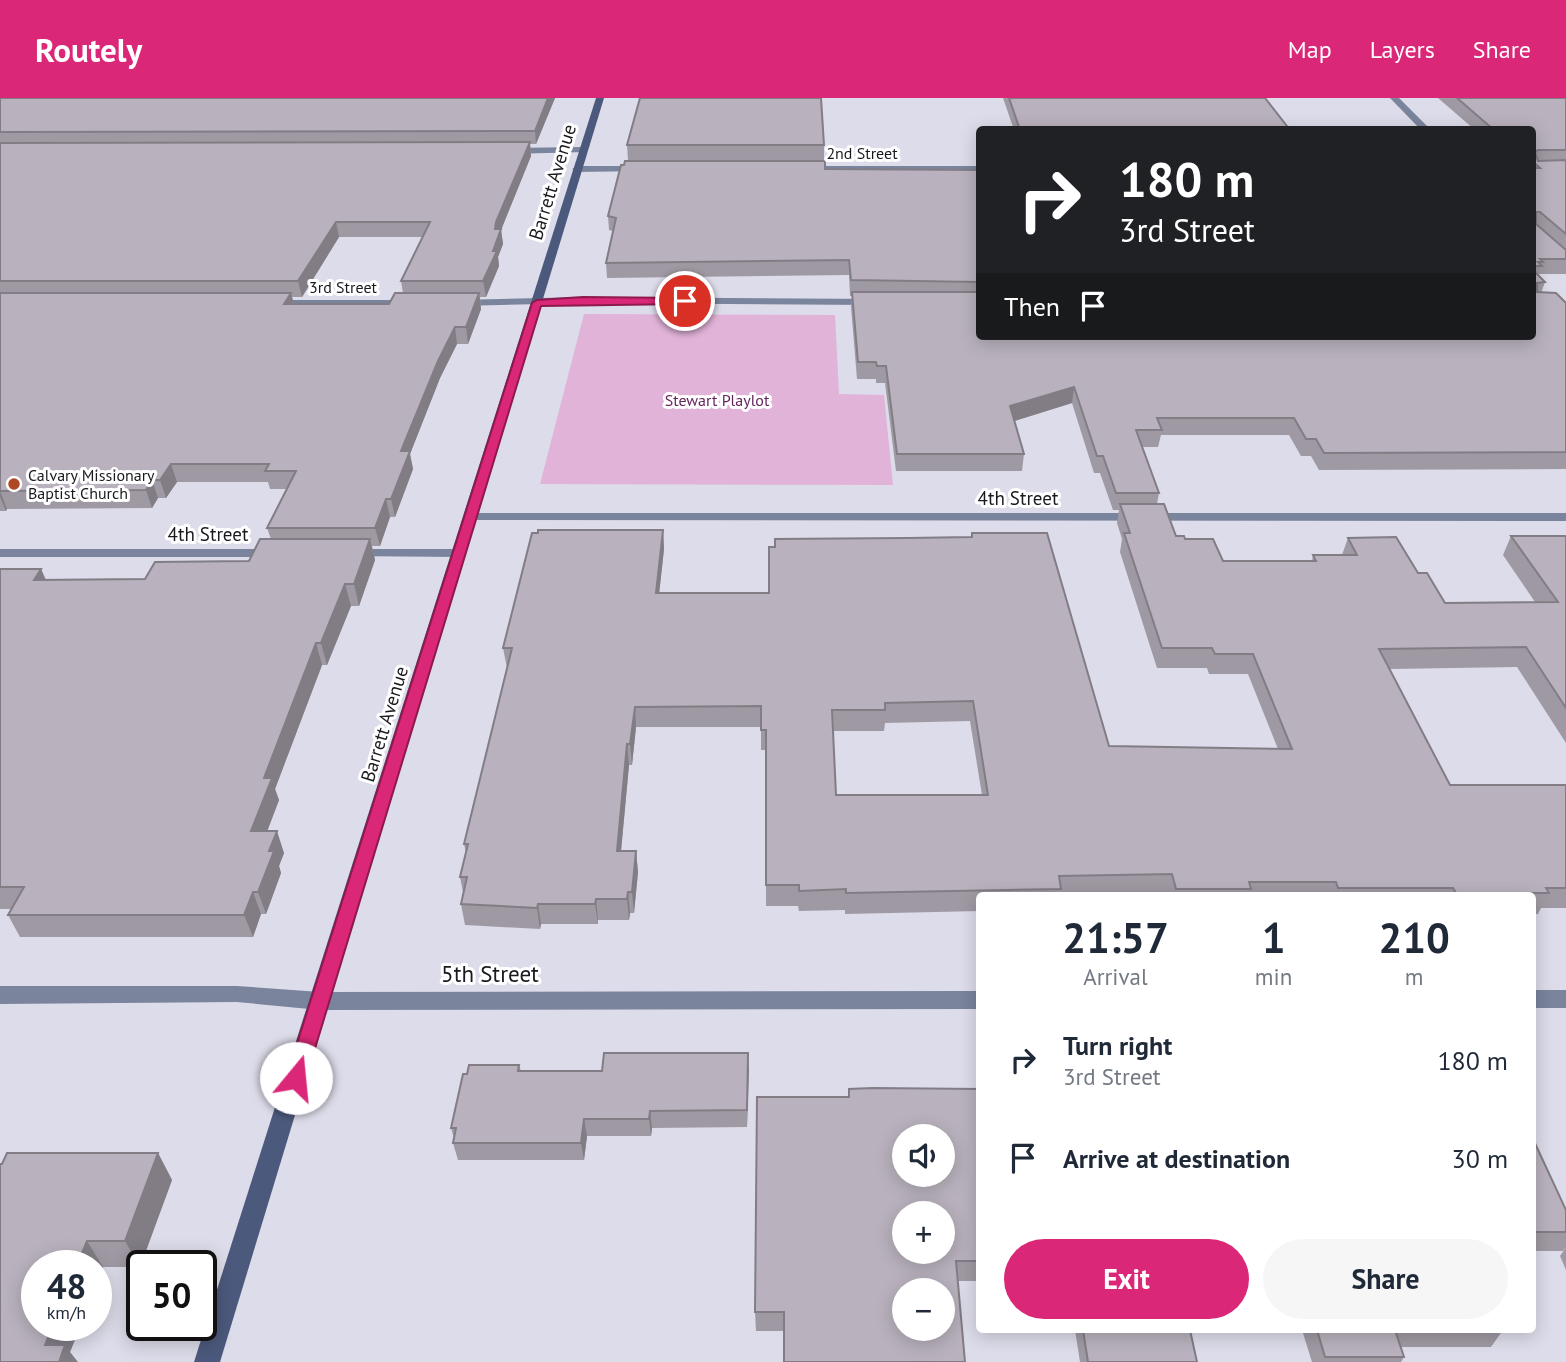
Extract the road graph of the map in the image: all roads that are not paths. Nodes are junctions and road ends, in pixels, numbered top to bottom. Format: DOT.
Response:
graph roads {
  1 [pos="600,98"];
  2 [pos="1394,98"];
  3 [pos="1423,126"];
  4 [pos="583,150"];
  5 [pos="495,151"];
  6 [pos="577,169"];
  7 [pos="658,169"];
  8 [pos="784,169"];
  9 [pos="976,169"];
  10 [pos="890,302"];
  11 [pos="259,303"];
  12 [pos="422,303"];
  13 [pos="449,303"];
  14 [pos="537,303"];
  15 [pos="470,517"];
  16 [pos="1566,517"];
  17 [pos="459,552"];
  18 [pos="0,553"];
  19 [pos="298,553"];
  20 [pos="338,553"];
  21 [pos="0,995"];
  22 [pos="1536,999"];
  23 [pos="1566,999"];
  24 [pos="976,1000"];
  25 [pos="320,1001"];
  26 [pos="206,1362"];
  1 -- 4 [label="main road, Barrett Avenue"];
  2 -- 3 [label="street"];
  4 -- 5 [label="street"];
  4 -- 6 [label="main road, Barrett Avenue"];
  6 -- 7 [label="street"];
  6 -- 14 [label="main road, Barrett Avenue"];
  8 -- 9 [label="street, 2nd Street"];
  10 -- 14 [label="street"];
  11 -- 12 [label="street, 3rd Street"];
  13 -- 14 [label="street"];
  14 -- 15 [label="main road, Barrett Avenue"];
  15 -- 16 [label="street, 4th Street"];
  15 -- 17 [label="main road, Barrett Avenue"];
  17 -- 20 [label="street"];
  17 -- 25 [label="main road, Barrett Avenue"];
  18 -- 19 [label="street, 4th Street"];
  21 -- 25 [label="street, 5th Street"];
  22 -- 23 [label="street"];
  24 -- 25 [label="street, 5th Street"];
  25 -- 26 [label="main road, Barrett Avenue"];
}
